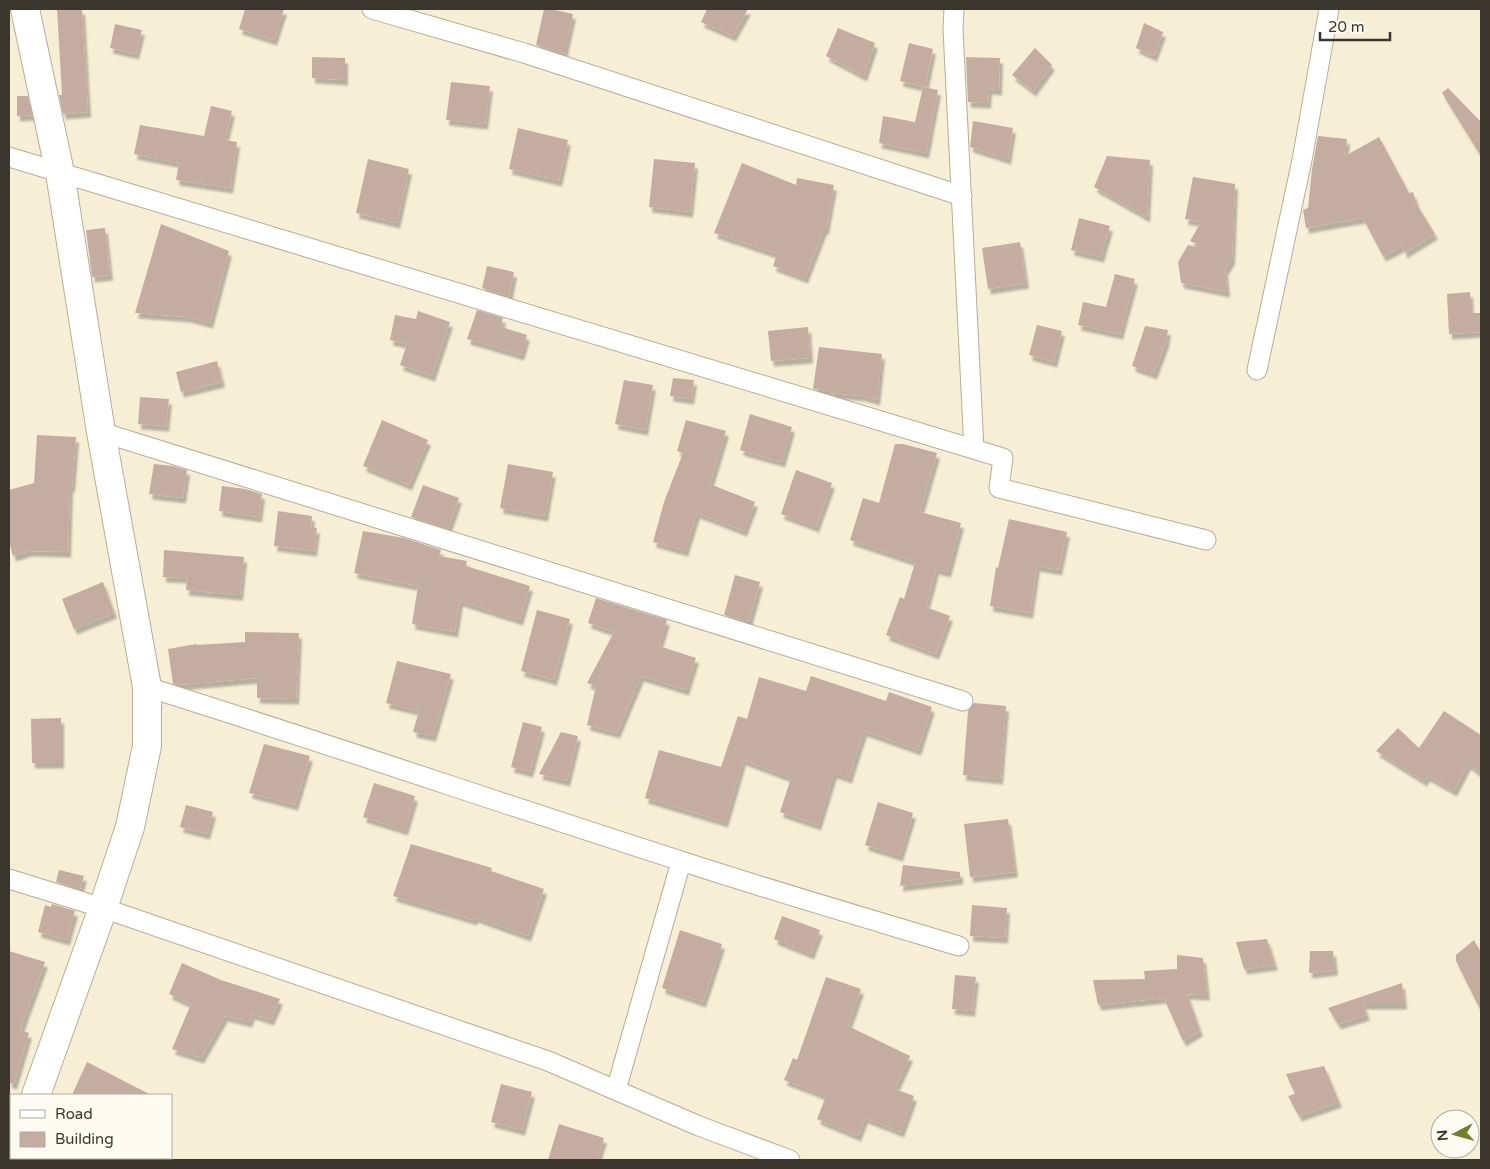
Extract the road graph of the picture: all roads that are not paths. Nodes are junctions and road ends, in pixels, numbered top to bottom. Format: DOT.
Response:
graph roads {
  1 [pos="25,9"];
  2 [pos="372,9"];
  3 [pos="954,9"];
  4 [pos="1329,9"];
  5 [pos="9,157"];
  6 [pos="60,173"];
  7 [pos="962,196"];
  8 [pos="1257,370"];
  9 [pos="101,432"];
  10 [pos="974,449"];
  11 [pos="1206,540"];
  12 [pos="147,687"];
  13 [pos="963,701"];
  14 [pos="681,862"];
  15 [pos="9,880"];
  16 [pos="103,908"];
  17 [pos="959,946"];
  18 [pos="616,1090"];
  19 [pos="36,1094"];
  20 [pos="790,1160"];
  1 -- 6 [label="street"];
  2 -- 7 [label="street"];
  3 -- 7 [label="street"];
  4 -- 8 [label="street"];
  5 -- 6 [label="street"];
  6 -- 9 [label="street"];
  6 -- 10 [label="street"];
  7 -- 10 [label="street"];
  9 -- 12 [label="street"];
  9 -- 13 [label="street"];
  10 -- 11 [label="street"];
  12 -- 14 [label="street"];
  12 -- 16 [label="street"];
  14 -- 17 [label="street"];
  14 -- 18 [label="street"];
  15 -- 16 [label="street"];
  16 -- 18 [label="street"];
  16 -- 19 [label="street"];
  18 -- 20 [label="street"];
}
